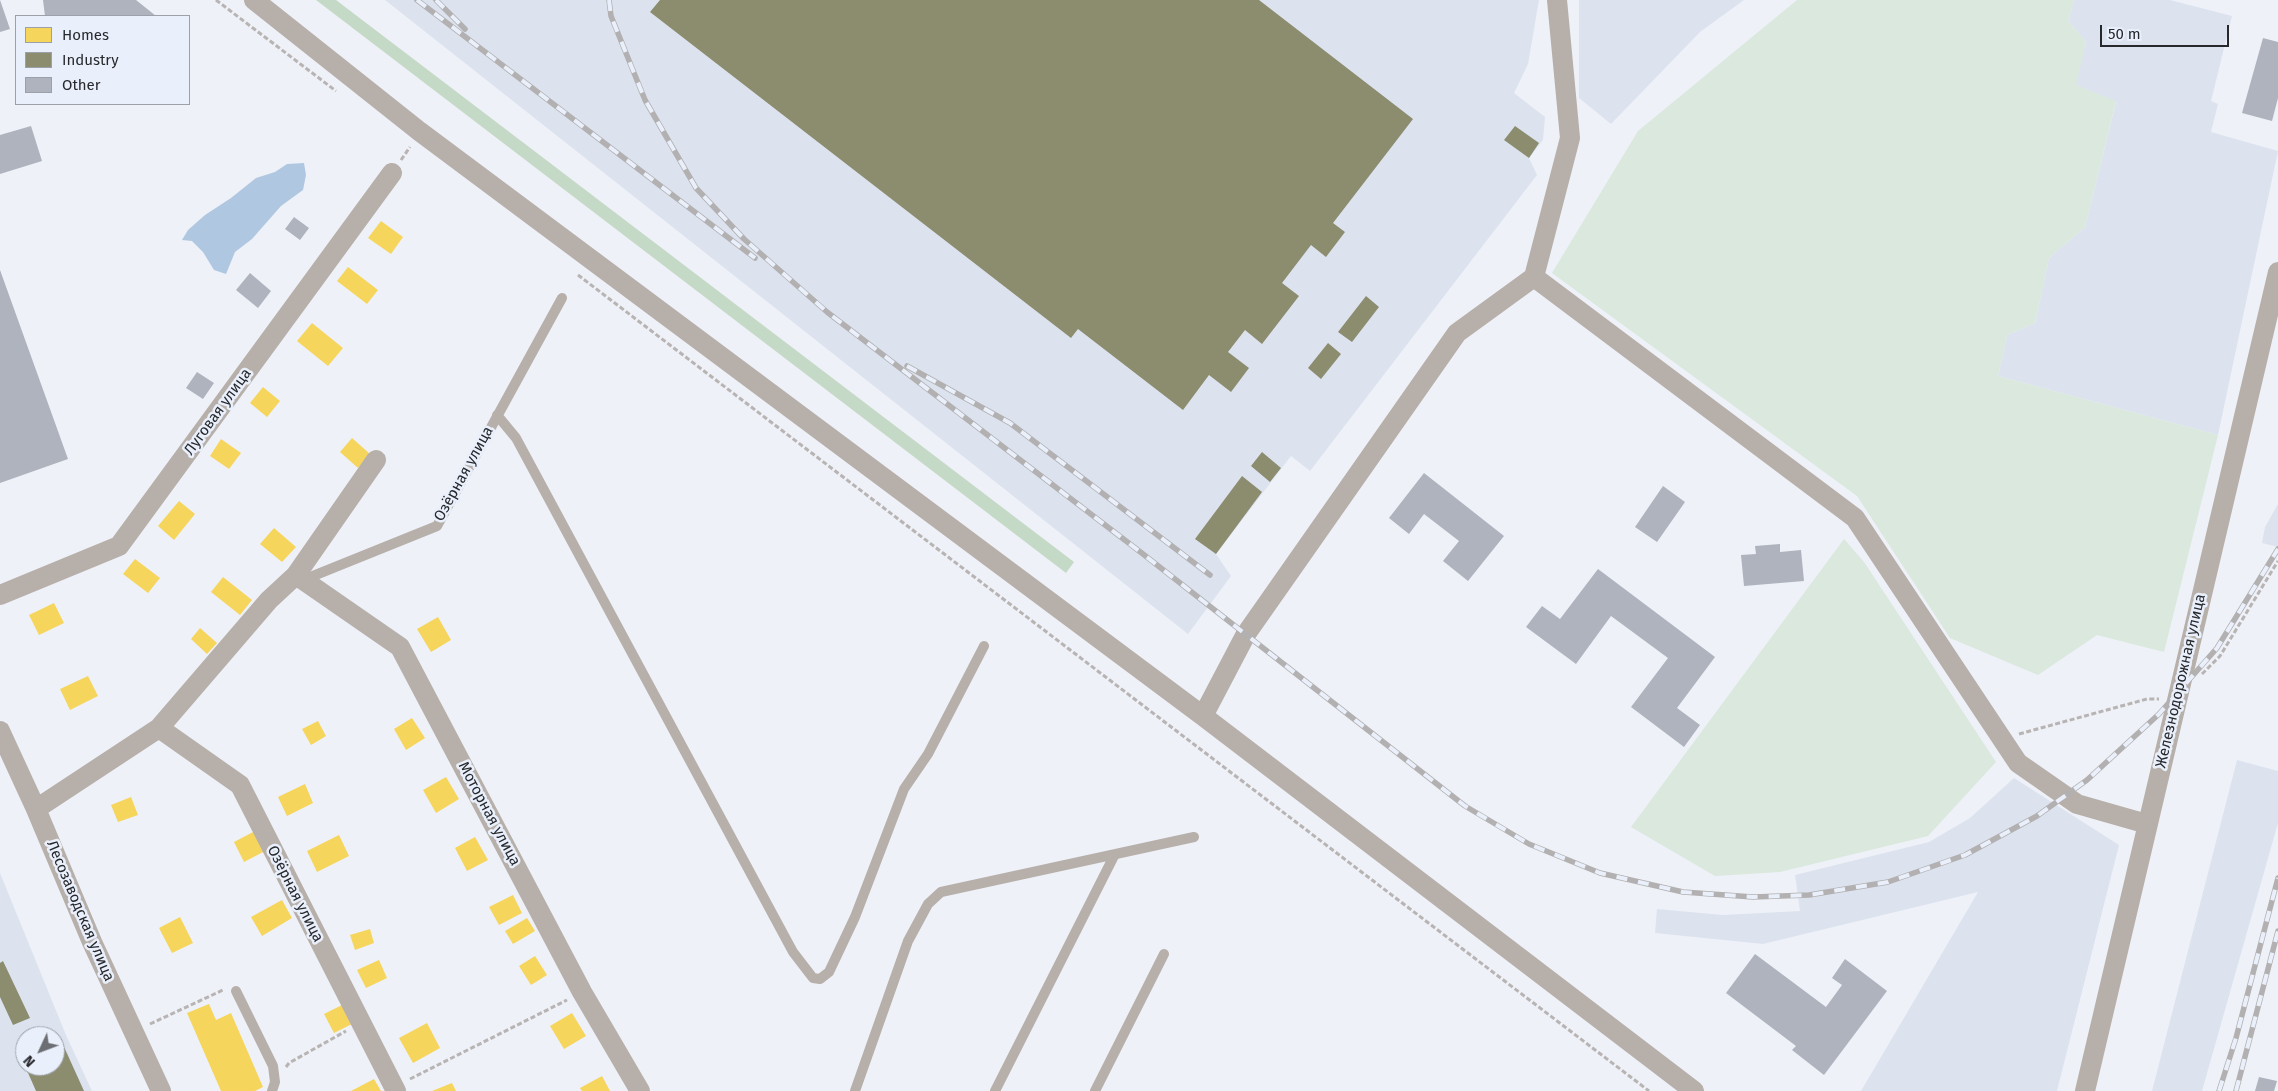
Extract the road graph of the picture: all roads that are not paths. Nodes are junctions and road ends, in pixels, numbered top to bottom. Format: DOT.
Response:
graph roads {
  1 [pos="254,0"];
  2 [pos="1557,0"];
  3 [pos="392,173"];
  4 [pos="2278,272"];
  5 [pos="1534,277"];
  6 [pos="562,298"];
  7 [pos="497,415"];
  8 [pos="376,460"];
  9 [pos="300,577"];
  10 [pos="0,595"];
  11 [pos="984,646"];
  12 [pos="1203,716"];
  13 [pos="159,728"];
  14 [pos="0,731"];
  15 [pos="36,810"];
  16 [pos="2147,824"];
  17 [pos="1194,837"];
  18 [pos="1115,854"];
  19 [pos="1164,954"];
  20 [pos="236,991"];
  21 [pos="273,1086"];
  22 [pos="395,1089"];
  23 [pos="161,1091"];
  24 [pos="640,1091"];
  25 [pos="855,1091"];
  26 [pos="995,1091"];
  27 [pos="1095,1091"];
  28 [pos="1694,1091"];
  29 [pos="2085,1091"];
  1 -- 12 [label="street"];
  2 -- 5 [label="street"];
  3 -- 10 [label="street, Луговая улица"];
  4 -- 16 [label="street, Железнодорожная улица"];
  5 -- 12 [label="street"];
  5 -- 16 [label="street"];
  6 -- 7 [label="lane, Озёрная улица"];
  7 -- 9 [label="lane, Озёрная улица"];
  7 -- 11 [label="lane"];
  8 -- 9 [label="street, Озёрная улица"];
  9 -- 13 [label="street, Озёрная улица"];
  9 -- 24 [label="street, Моторная улица"];
  12 -- 28 [label="street"];
  13 -- 15 [label="street, Озёрная улица"];
  13 -- 22 [label="street, Озёрная улица"];
  14 -- 15 [label="street, Лесозаводская улица"];
  15 -- 23 [label="street, Лесозаводская улица"];
  16 -- 29 [label="street, Железнодорожная улица"];
  17 -- 18 [label="lane"];
  18 -- 25 [label="lane"];
  18 -- 26 [label="lane"];
  19 -- 27 [label="lane"];
  20 -- 21 [label="lane"];
}
